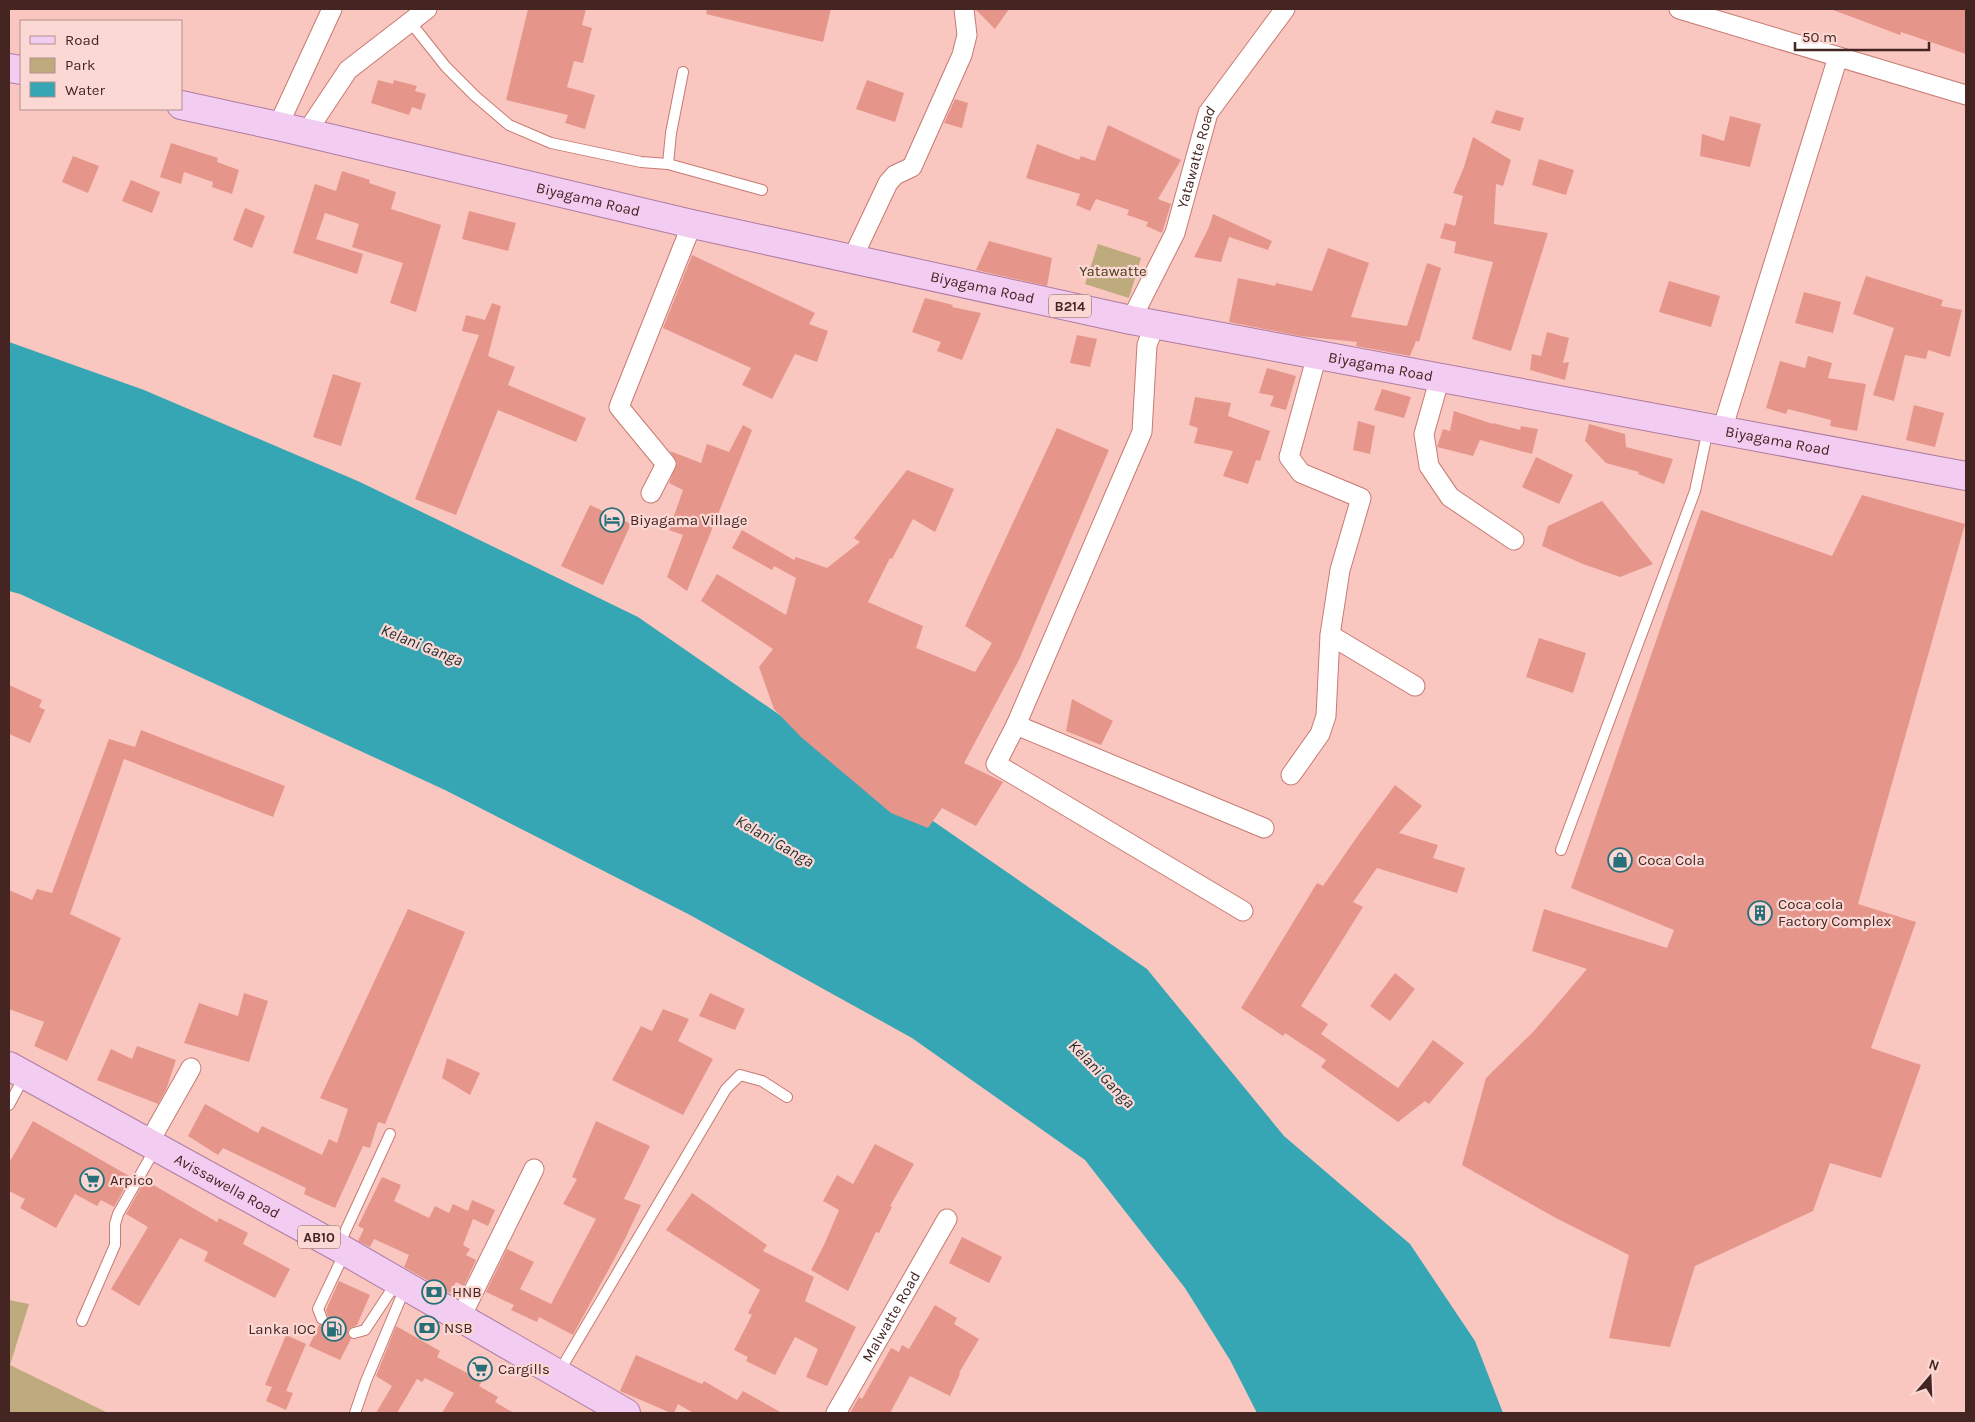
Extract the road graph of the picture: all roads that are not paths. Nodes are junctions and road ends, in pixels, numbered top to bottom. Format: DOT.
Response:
graph roads {
  1 [pos="332,9"];
  2 [pos="427,9"];
  3 [pos="964,9"];
  4 [pos="1285,9"];
  5 [pos="1679,9"];
  6 [pos="411,22"];
  7 [pos="1838,57"];
  8 [pos="683,72"];
  9 [pos="1966,95"];
  10 [pos="182,105"];
  11 [pos="278,126"];
  12 [pos="306,133"];
  13 [pos="668,164"];
  14 [pos="762,190"];
  15 [pos="692,224"];
  16 [pos="852,259"];
  17 [pos="1143,322"];
  18 [pos="1317,355"];
  19 [pos="1440,377"];
  20 [pos="1715,429"];
  21 [pos="1966,476"];
  22 [pos="651,493"];
  23 [pos="1514,540"];
  24 [pos="1330,635"];
  25 [pos="1415,686"];
  26 [pos="1018,721"];
  27 [pos="1291,775"];
  28 [pos="1264,828"];
  29 [pos="1561,850"];
  30 [pos="1243,911"];
  31 [pos="191,1068"];
  32 [pos="17,1070"];
  33 [pos="787,1097"];
  34 [pos="9,1105"];
  35 [pos="390,1134"];
  36 [pos="152,1146"];
  37 [pos="534,1169"];
  38 [pos="947,1218"];
  39 [pos="342,1250"];
  40 [pos="401,1284"];
  41 [pos="322,1319"];
  42 [pos="460,1319"];
  43 [pos="82,1321"];
  44 [pos="354,1332"];
  45 [pos="558,1373"];
  46 [pos="620,1412"];
  47 [pos="355,1413"];
  48 [pos="836,1413"];
  1 -- 11 [label="street"];
  2 -- 6 [label="street"];
  3 -- 16 [label="street"];
  4 -- 17 [label="street, Yatawatte Road"];
  5 -- 7 [label="street"];
  6 -- 12 [label="street"];
  6 -- 13 [label="lane"];
  7 -- 9 [label="street"];
  7 -- 20 [label="street"];
  8 -- 13 [label="lane"];
  10 -- 11 [label="main road, Biyagama Road / B214"];
  11 -- 12 [label="main road, Biyagama Road / B214"];
  12 -- 15 [label="main road, Biyagama Road / B214"];
  13 -- 14 [label="lane"];
  15 -- 16 [label="main road, Biyagama Road / B214"];
  15 -- 22 [label="street"];
  16 -- 17 [label="main road, Biyagama Road / B214"];
  17 -- 18 [label="main road, Biyagama Road / B214"];
  17 -- 26 [label="street, Yatawatte Road"];
  18 -- 19 [label="main road, Biyagama Road / B214"];
  18 -- 24 [label="street"];
  19 -- 20 [label="main road, Biyagama Road / B214"];
  19 -- 23 [label="street"];
  20 -- 21 [label="main road, Biyagama Road / B214"];
  20 -- 29 [label="lane"];
  24 -- 25 [label="street"];
  24 -- 27 [label="street"];
  26 -- 28 [label="street"];
  26 -- 30 [label="street, Yatawatte Road"];
  31 -- 36 [label="street"];
  32 -- 34 [label="lane"];
  32 -- 36 [label="main road, Avissawella Road / AB10"];
  33 -- 45 [label="lane"];
  35 -- 39 [label="lane"];
  36 -- 39 [label="main road, Avissawella Road / AB10"];
  36 -- 43 [label="lane"];
  37 -- 42 [label="street"];
  38 -- 48 [label="street, Malwatte Road"];
  39 -- 40 [label="main road, Avissawella Road / AB10"];
  39 -- 41 [label="lane"];
  40 -- 42 [label="main road, Avissawella Road / AB10"];
  40 -- 44 [label="lane"];
  40 -- 47 [label="lane"];
  42 -- 45 [label="main road, Avissawella Road / AB10"];
  45 -- 46 [label="main road, Avissawella Road / AB10"];
}
